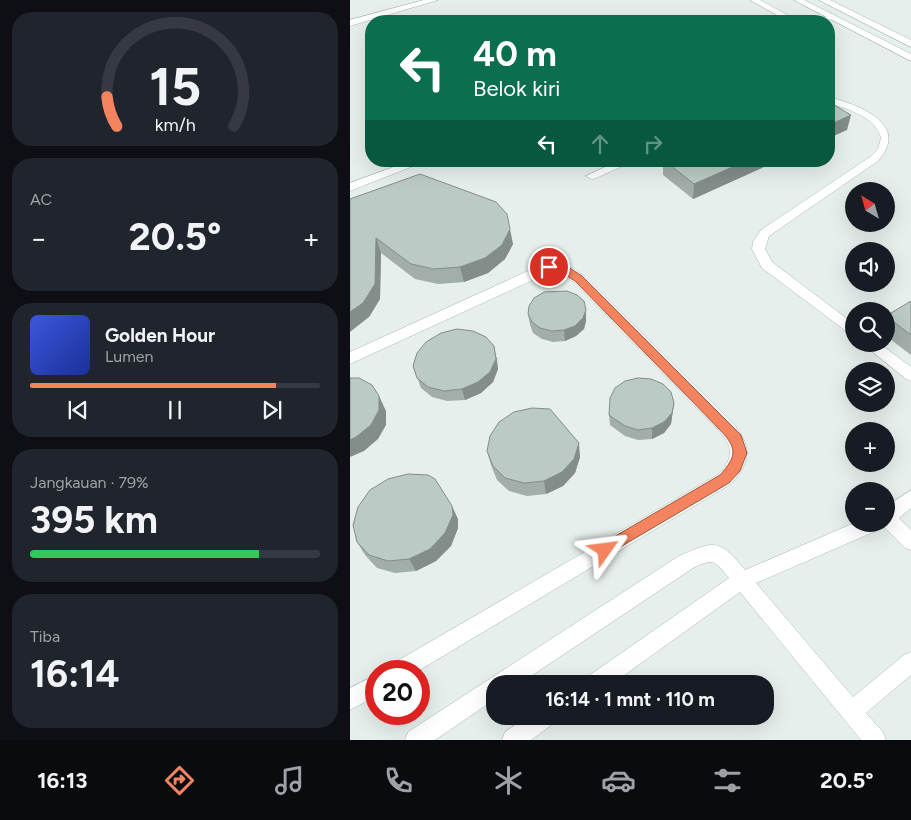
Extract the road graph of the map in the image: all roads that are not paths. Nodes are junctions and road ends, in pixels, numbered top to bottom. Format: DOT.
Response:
graph roads {
  1 [pos="434,0"];
  2 [pos="754,0"];
  3 [pos="798,0"];
  4 [pos="828,1"];
  5 [pos="814,8"];
  6 [pos="379,15"];
  7 [pos="783,15"];
  8 [pos="828,15"];
  9 [pos="365,19"];
  10 [pos="835,19"];
  11 [pos="350,23"];
  12 [pos="911,44"];
  13 [pos="911,58"];
  14 [pos="835,102"];
  15 [pos="405,167"];
  16 [pos="614,167"];
  17 [pos="592,176"];
  18 [pos="350,187"];
  19 [pos="845,325"];
  20 [pos="881,352"];
  21 [pos="350,358"];
  22 [pos="911,375"];
  23 [pos="911,498"];
  24 [pos="895,511"];
  25 [pos="895,527"];
  26 [pos="853,532"];
  27 [pos="911,542"];
  28 [pos="742,580"];
  29 [pos="418,660"];
  30 [pos="911,662"];
  31 [pos="514,675"];
  32 [pos="607,675"];
  33 [pos="365,691"];
  34 [pos="486,693"];
  35 [pos="350,700"];
  36 [pos="852,712"];
  37 [pos="534,725"];
  38 [pos="416,740"];
  39 [pos="513,740"];
  40 [pos="875,740"];
  1 -- 6 [label="street"];
  2 -- 7 [label="street"];
  3 -- 5 [label="street"];
  4 -- 5 [label="street"];
  4 -- 12 [label="street"];
  5 -- 8 [label="street"];
  9 -- 11 [label="street"];
  10 -- 13 [label="street"];
  14 -- 19 [label="street"];
  15 -- 18 [label="street"];
  16 -- 17 [label="street"];
  20 -- 22 [label="street"];
  21 -- 29 [label="street"];
  23 -- 24 [label="street"];
  25 -- 27 [label="street"];
  26 -- 28 [label="street"];
  28 -- 31 [label="street"];
  28 -- 32 [label="street"];
  28 -- 36 [label="street"];
  30 -- 36 [label="street"];
  33 -- 35 [label="street"];
  34 -- 38 [label="street"];
  36 -- 40 [label="street"];
  37 -- 39 [label="street"];
}
